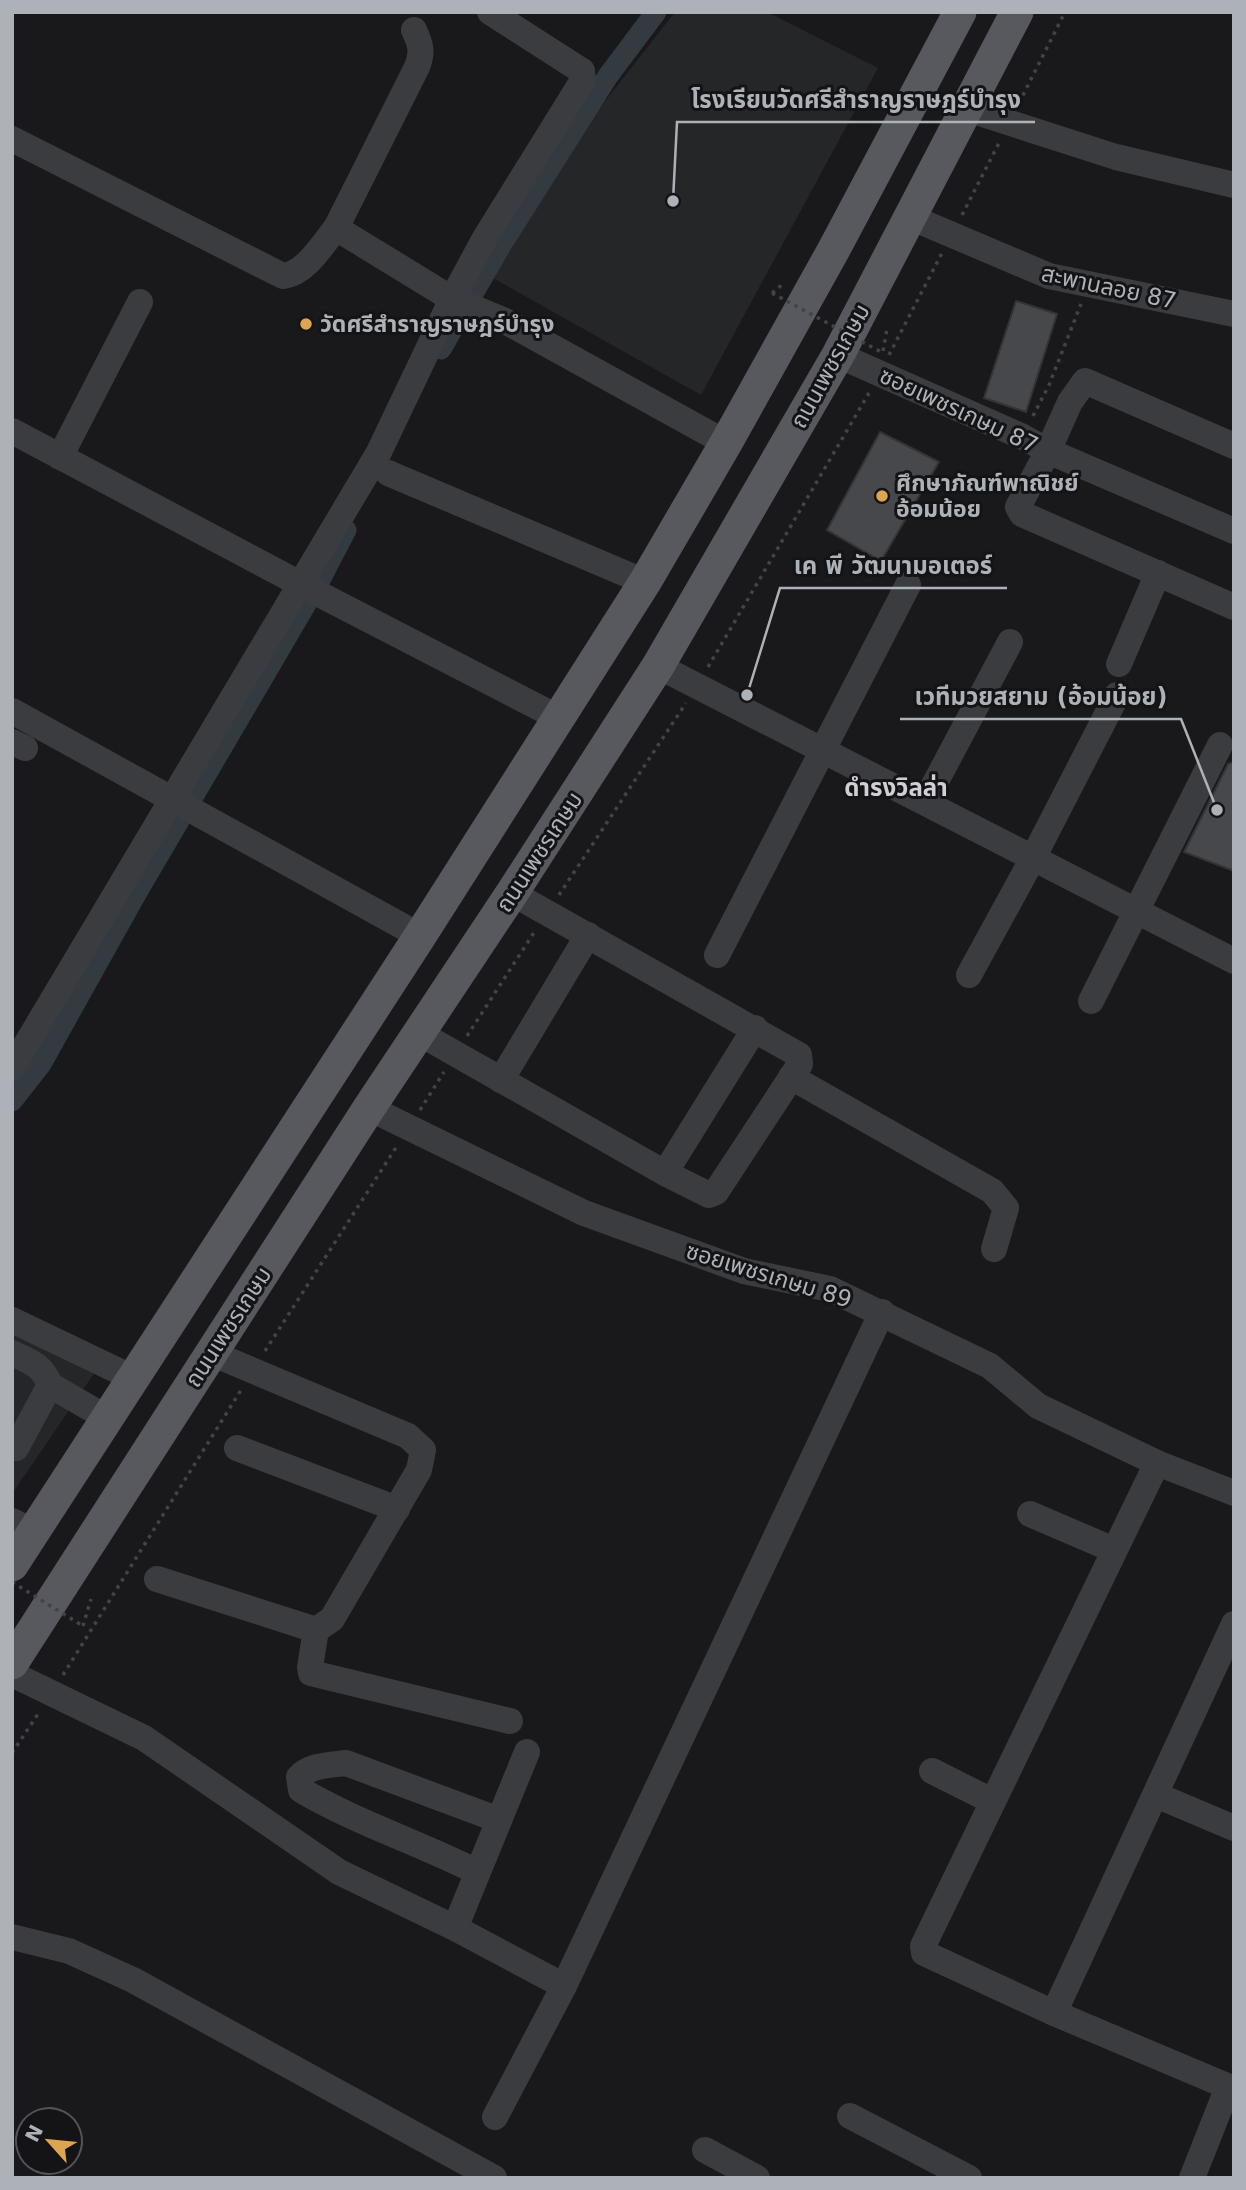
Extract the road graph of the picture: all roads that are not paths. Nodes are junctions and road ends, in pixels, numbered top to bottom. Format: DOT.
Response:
graph roads {
  1 [pos="491,12"];
  2 [pos="960,12"];
  3 [pos="1017,12"];
  4 [pos="414,30"];
  5 [pos="967,109"];
  6 [pos="12,139"];
  7 [pos="1234,185"];
  8 [pos="911,217"];
  9 [pos="336,228"];
  10 [pos="834,251"];
  11 [pos="881,274"];
  12 [pos="140,302"];
  13 [pos="462,303"];
  14 [pos="1234,314"];
  15 [pos="788,333"];
  16 [pos="838,355"];
  17 [pos="12,432"];
  18 [pos="726,443"];
  19 [pos="1234,446"];
  20 [pos="1048,451"];
  21 [pos="60,457"];
  22 [pos="388,473"];
  23 [pos="681,520"];
  24 [pos="1234,531"];
  25 [pos="730,543"];
  26 [pos="1158,573"];
  27 [pos="645,582"];
  28 [pos="908,585"];
  29 [pos="308,588"];
  30 [pos="1234,607"];
  31 [pos="1010,642"];
  32 [pos="1119,664"];
  33 [pos="658,666"];
  34 [pos="1117,695"];
  35 [pos="12,711"];
  36 [pos="559,718"];
  37 [pos="1220,745"];
  38 [pos="823,750"];
  39 [pos="925,802"];
  40 [pos="180,804"];
  41 [pos="1033,858"];
  42 [pos="512,893"];
  43 [pos="1137,911"];
  44 [pos="588,935"];
  45 [pos="420,936"];
  46 [pos="717,954"];
  47 [pos="1234,961"];
  48 [pos="968,975"];
  49 [pos="1091,1001"];
  50 [pos="755,1028"];
  51 [pos="419,1033"];
  52 [pos="12,1068"];
  53 [pos="792,1077"];
  54 [pos="501,1080"];
  55 [pos="369,1108"];
  56 [pos="665,1173"];
  57 [pos="994,1249"];
  58 [pos="882,1312"];
  59 [pos="12,1320"];
  60 [pos="12,1353"];
  61 [pos="211,1353"];
  62 [pos="133,1378"];
  63 [pos="50,1385"];
  64 [pos="107,1418"];
  65 [pos="16,1448"];
  66 [pos="237,1448"];
  67 [pos="1157,1463"];
  68 [pos="1234,1493"];
  69 [pos="397,1509"];
  70 [pos="1030,1514"];
  71 [pos="23,1526"];
  72 [pos="1114,1550"];
  73 [pos="12,1565"];
  74 [pos="157,1579"];
  75 [pos="1234,1624"];
  76 [pos="316,1630"];
  77 [pos="12,1663"];
  78 [pos="12,1674"];
  79 [pos="510,1721"];
  80 [pos="527,1752"];
  81 [pos="932,1772"];
  82 [pos="1156,1795"];
  83 [pos="992,1801"];
  84 [pos="499,1821"];
  85 [pos="1234,1828"];
  86 [pos="477,1872"];
  87 [pos="454,1928"];
  88 [pos="12,1937"];
  89 [pos="564,1986"];
  90 [pos="1054,2013"];
  91 [pos="1231,2088"];
  92 [pos="850,2116"];
  93 [pos="495,2118"];
  94 [pos="705,2150"];
  95 [pos="494,2178"];
  96 [pos="757,2178"];
  97 [pos="969,2178"];
  98 [pos="1192,2178"];
  1 -- 13 [label="street"];
  2 -- 10 [label="main road"];
  3 -- 5 [label="main road, ถนนเพชรเกษม"];
  4 -- 9 [label="street"];
  5 -- 7 [label="street"];
  5 -- 8 [label="main road, ถนนเพชรเกษม"];
  6 -- 9 [label="street"];
  8 -- 11 [label="main road, ถนนเพชรเกษม"];
  8 -- 14 [label="street, สะพานลอย 87"];
  9 -- 13 [label="street"];
  10 -- 11 [label="main road"];
  10 -- 15 [label="main road"];
  11 -- 16 [label="main road, ถนนเพชรเกษม"];
  12 -- 21 [label="street"];
  13 -- 18 [label="street"];
  13 -- 29 [label="street"];
  15 -- 16 [label="main road"];
  15 -- 18 [label="main road"];
  16 -- 20 [label="street, ซอยเพชรเกษม 87"];
  16 -- 25 [label="main road, ถนนเพชรเกษม"];
  17 -- 21 [label="street"];
  18 -- 23 [label="main road"];
  19 -- 20 [label="street"];
  20 -- 24 [label="street, ซอยเพชรเกษม 87"];
  20 -- 26 [label="street"];
  21 -- 29 [label="street"];
  22 -- 27 [label="street"];
  23 -- 25 [label="main road"];
  23 -- 27 [label="main road"];
  25 -- 33 [label="main road, ถนนเพชรเกษม"];
  26 -- 30 [label="street"];
  26 -- 32 [label="street"];
  27 -- 36 [label="main road"];
  28 -- 38 [label="street"];
  29 -- 36 [label="street"];
  29 -- 40 [label="street"];
  31 -- 39 [label="street"];
  33 -- 38 [label="street"];
  33 -- 42 [label="main road, ถนนเพชรเกษม"];
  34 -- 41 [label="street"];
  35 -- 40 [label="street"];
  36 -- 45 [label="main road"];
  37 -- 43 [label="street"];
  38 -- 39 [label="street"];
  38 -- 46 [label="street"];
  39 -- 41 [label="street"];
  40 -- 45 [label="street"];
  40 -- 52 [label="street"];
  41 -- 43 [label="street"];
  41 -- 48 [label="street"];
  42 -- 44 [label="street"];
  42 -- 51 [label="main road, ถนนเพชรเกษม"];
  43 -- 47 [label="street"];
  43 -- 49 [label="street"];
  44 -- 50 [label="street"];
  44 -- 54 [label="street"];
  45 -- 62 [label="main road"];
  50 -- 53 [label="street"];
  50 -- 56 [label="street"];
  51 -- 54 [label="street"];
  51 -- 55 [label="main road, ถนนเพชรเกษม"];
  53 -- 56 [label="street"];
  53 -- 57 [label="street"];
  54 -- 56 [label="street"];
  55 -- 58 [label="street, ซอยเพชรเกษม 89"];
  55 -- 61 [label="main road, ถนนเพชรเกษม"];
  58 -- 67 [label="street, ซอยเพชรเกษม 89"];
  58 -- 89 [label="street"];
  59 -- 62 [label="street"];
  60 -- 63 [label="street"];
  61 -- 69 [label="street"];
  61 -- 77 [label="main road, ถนนเพชรเกษม"];
  62 -- 64 [label="main road"];
  63 -- 64 [label="street"];
  63 -- 65 [label="street"];
  64 -- 71 [label="main road"];
  66 -- 69 [label="street"];
  67 -- 68 [label="street, ซอยเพชรเกษม 89"];
  67 -- 72 [label="street"];
  69 -- 76 [label="street"];
  70 -- 72 [label="street"];
  71 -- 73 [label="main road"];
  72 -- 83 [label="street"];
  74 -- 76 [label="street"];
  75 -- 82 [label="street"];
  76 -- 79 [label="street"];
  78 -- 87 [label="street"];
  80 -- 84 [label="street"];
  81 -- 83 [label="street"];
  82 -- 85 [label="street"];
  82 -- 90 [label="street"];
  83 -- 90 [label="street"];
  84 -- 86 [label="street"];
  84 -- 86 [label="street"];
  86 -- 87 [label="street"];
  87 -- 89 [label="street"];
  88 -- 95 [label="street"];
  89 -- 93 [label="street"];
  90 -- 91 [label="street"];
  91 -- 98 [label="street"];
  92 -- 97 [label="street"];
  94 -- 96 [label="street"];
}
